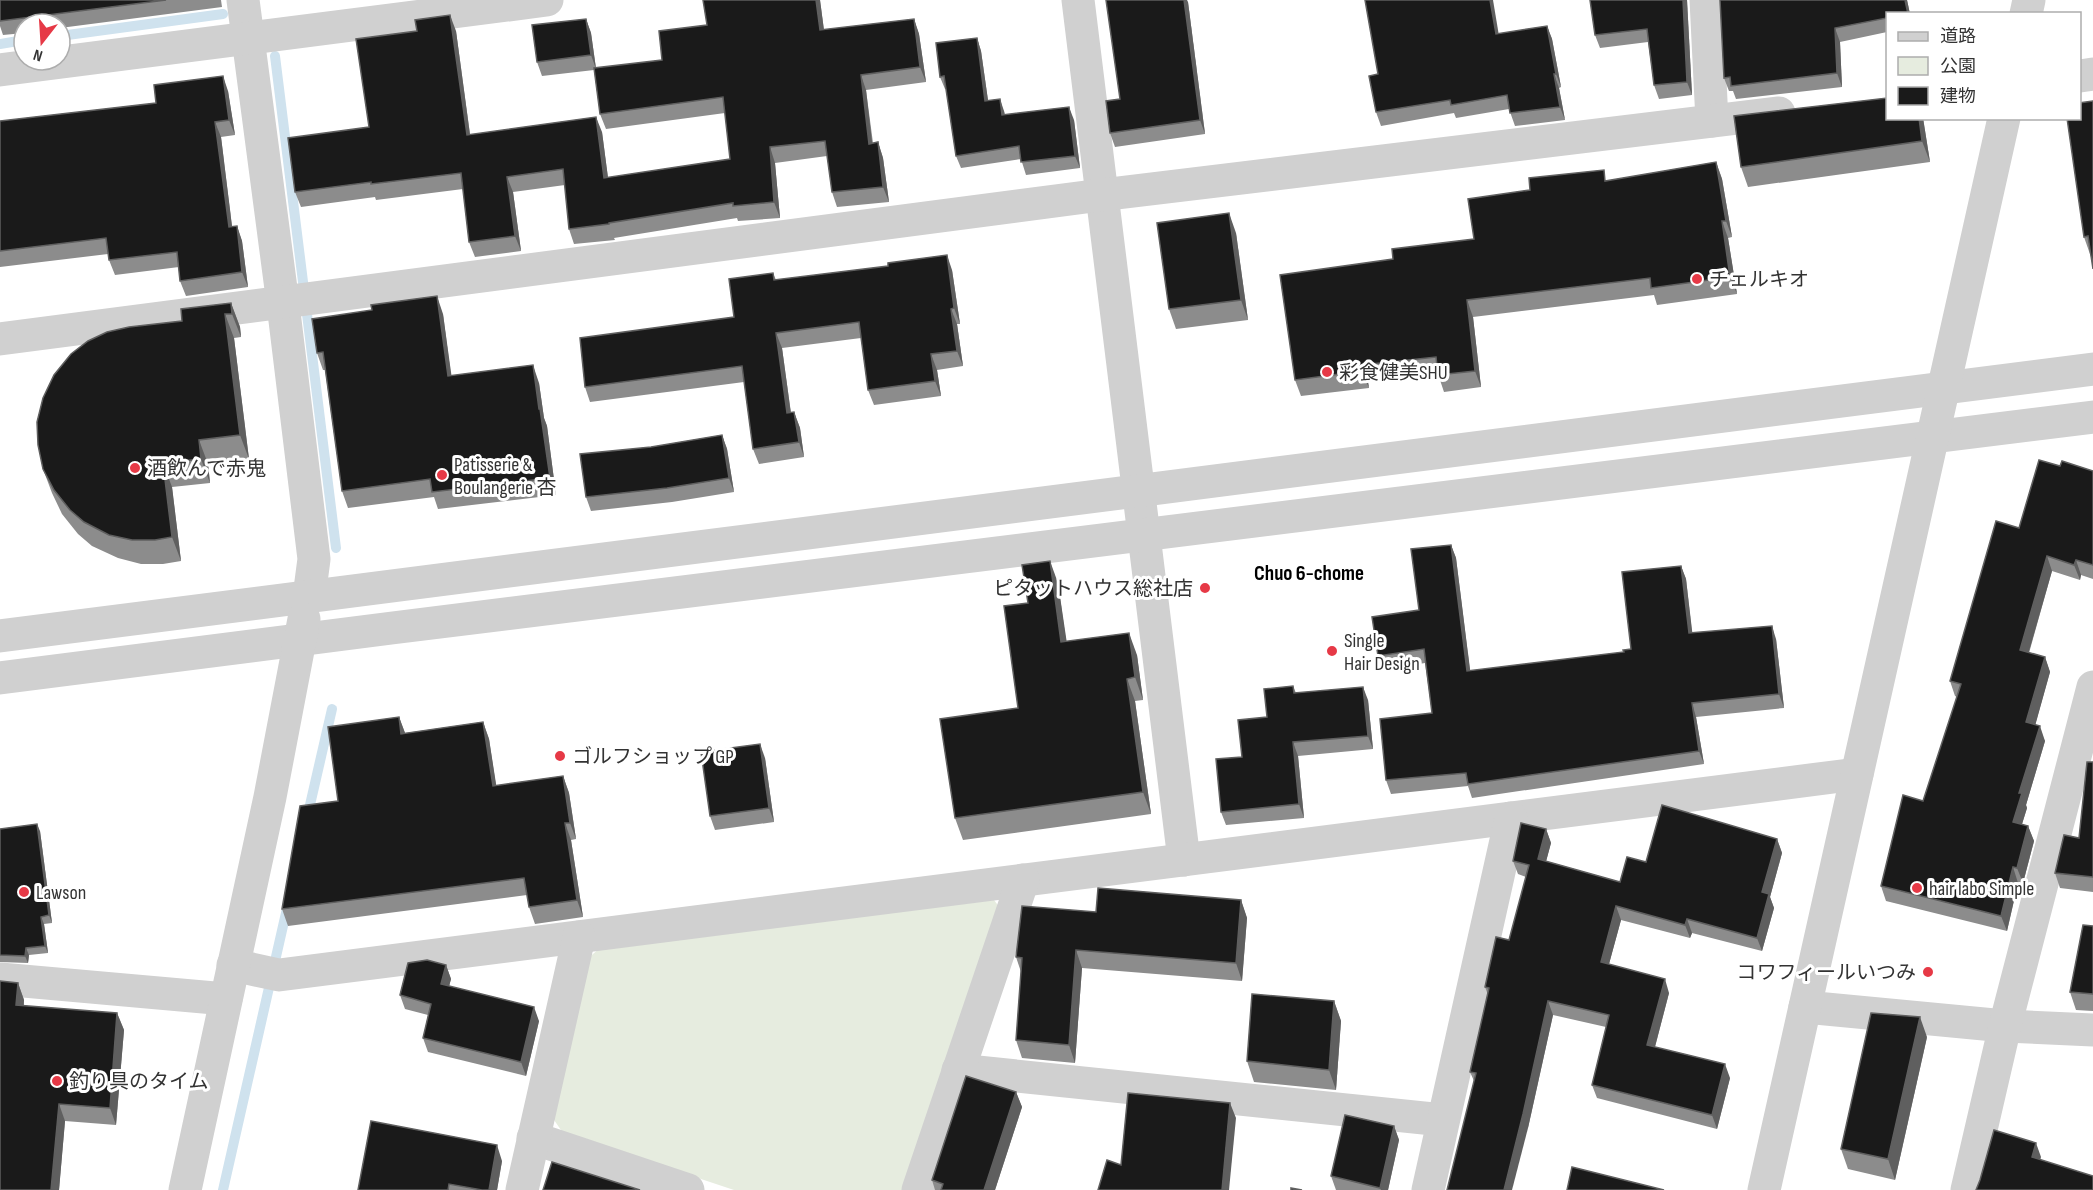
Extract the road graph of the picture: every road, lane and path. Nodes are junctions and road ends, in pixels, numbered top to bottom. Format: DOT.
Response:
graph roads {
  1 [pos="243,0"];
  2 [pos="548,0"];
  3 [pos="1078,0"];
  4 [pos="1706,0"];
  5 [pos="248,38"];
  6 [pos="0,70"];
  7 [pos="1805,110"];
  8 [pos="2004,120"];
  9 [pos="1712,121"];
  10 [pos="1101,195"];
  11 [pos="296,302"];
  12 [pos="0,339"];
  13 [pos="2093,369"];
  14 [pos="1943,388"];
  15 [pos="2093,417"];
  16 [pos="1932,438"];
  17 [pos="1138,491"];
  18 [pos="1143,535"];
  19 [pos="309,597"];
  20 [pos="0,636"];
  21 [pos="300,640"];
  22 [pos="0,678"];
  23 [pos="2093,687"];
  24 [pos="1857,774"];
  25 [pos="1511,818"];
  26 [pos="1184,860"];
  27 [pos="1023,880"];
  28 [pos="579,937"];
  29 [pos="258,971"];
  30 [pos="0,979"];
  31 [pos="226,999"];
  32 [pos="1805,1007"];
  33 [pos="2005,1026"];
  34 [pos="2093,1030"];
  35 [pos="958,1070"];
  36 [pos="1443,1120"];
  37 [pos="533,1138"];
  38 [pos="185,1190"];
  39 [pos="522,1190"];
  40 [pos="688,1190"];
  41 [pos="918,1190"];
  42 [pos="1428,1190"];
  43 [pos="1764,1190"];
  44 [pos="1967,1190"];
  1 -- 5 [label="street"];
  2 -- 5 [label="street"];
  3 -- 10 [label="street"];
  4 -- 9 [label="street"];
  5 -- 6 [label="street"];
  5 -- 11 [label="street"];
  7 -- 9 [label="street"];
  8 -- 14 [label="street"];
  9 -- 10 [label="street"];
  10 -- 11 [label="street"];
  10 -- 17 [label="street"];
  11 -- 12 [label="street"];
  11 -- 19 [label="street"];
  13 -- 14 [label="street"];
  14 -- 16 [label="street"];
  14 -- 17 [label="street"];
  15 -- 16 [label="street"];
  16 -- 18 [label="street"];
  16 -- 24 [label="street"];
  17 -- 18 [label="street"];
  17 -- 19 [label="street"];
  18 -- 21 [label="street"];
  18 -- 26 [label="street"];
  19 -- 20 [label="street"];
  19 -- 21 [label="street"];
  21 -- 22 [label="street"];
  21 -- 29 [label="street"];
  23 -- 33 [label="street"];
  24 -- 25 [label="street"];
  24 -- 32 [label="street"];
  25 -- 26 [label="street"];
  25 -- 36 [label="street"];
  26 -- 27 [label="street"];
  27 -- 28 [label="street"];
  27 -- 35 [label="street"];
  28 -- 29 [label="street"];
  28 -- 37 [label="street"];
  29 -- 31 [label="street"];
  30 -- 31 [label="street"];
  31 -- 38 [label="street"];
  32 -- 33 [label="street"];
  32 -- 43 [label="street"];
  33 -- 34 [label="street"];
  33 -- 44 [label="street"];
  35 -- 36 [label="street"];
  35 -- 41 [label="street"];
  36 -- 42 [label="street"];
  37 -- 39 [label="street"];
  37 -- 40 [label="street"];
}
